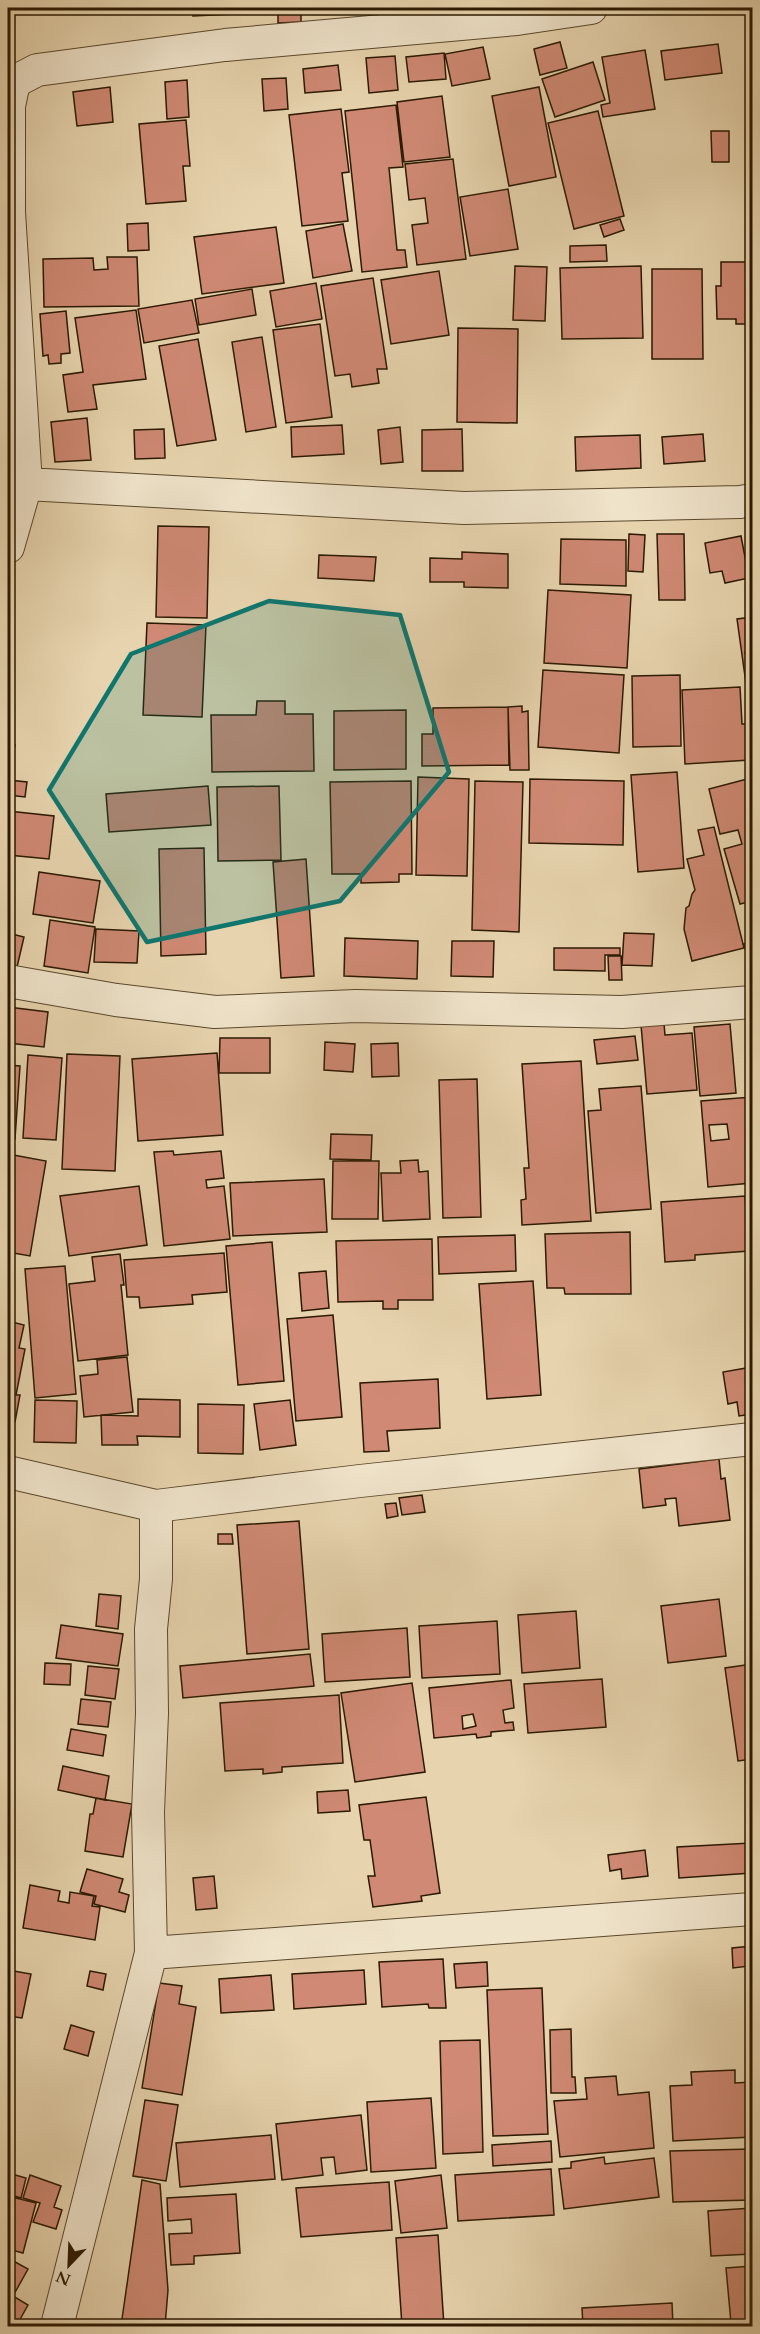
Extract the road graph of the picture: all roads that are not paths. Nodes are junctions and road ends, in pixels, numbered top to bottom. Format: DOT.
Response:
graph roads {
  1 [pos="591,8"];
  2 [pos="26,484"];
  3 [pos="753,500"];
  4 [pos="8,547"];
  5 [pos="8,981"];
  6 [pos="753,1002"];
  7 [pos="753,1439"];
  8 [pos="8,1472"];
  9 [pos="156,1506"];
  10 [pos="753,1909"];
  11 [pos="151,1953"];
  12 [pos="57,2326"];
  1 -- 2 [label="street"];
  2 -- 3 [label="street"];
  2 -- 4 [label="street"];
  5 -- 6 [label="street"];
  7 -- 9 [label="street"];
  8 -- 9 [label="street"];
  9 -- 11 [label="street"];
  10 -- 11 [label="street"];
  11 -- 12 [label="street"];
}
